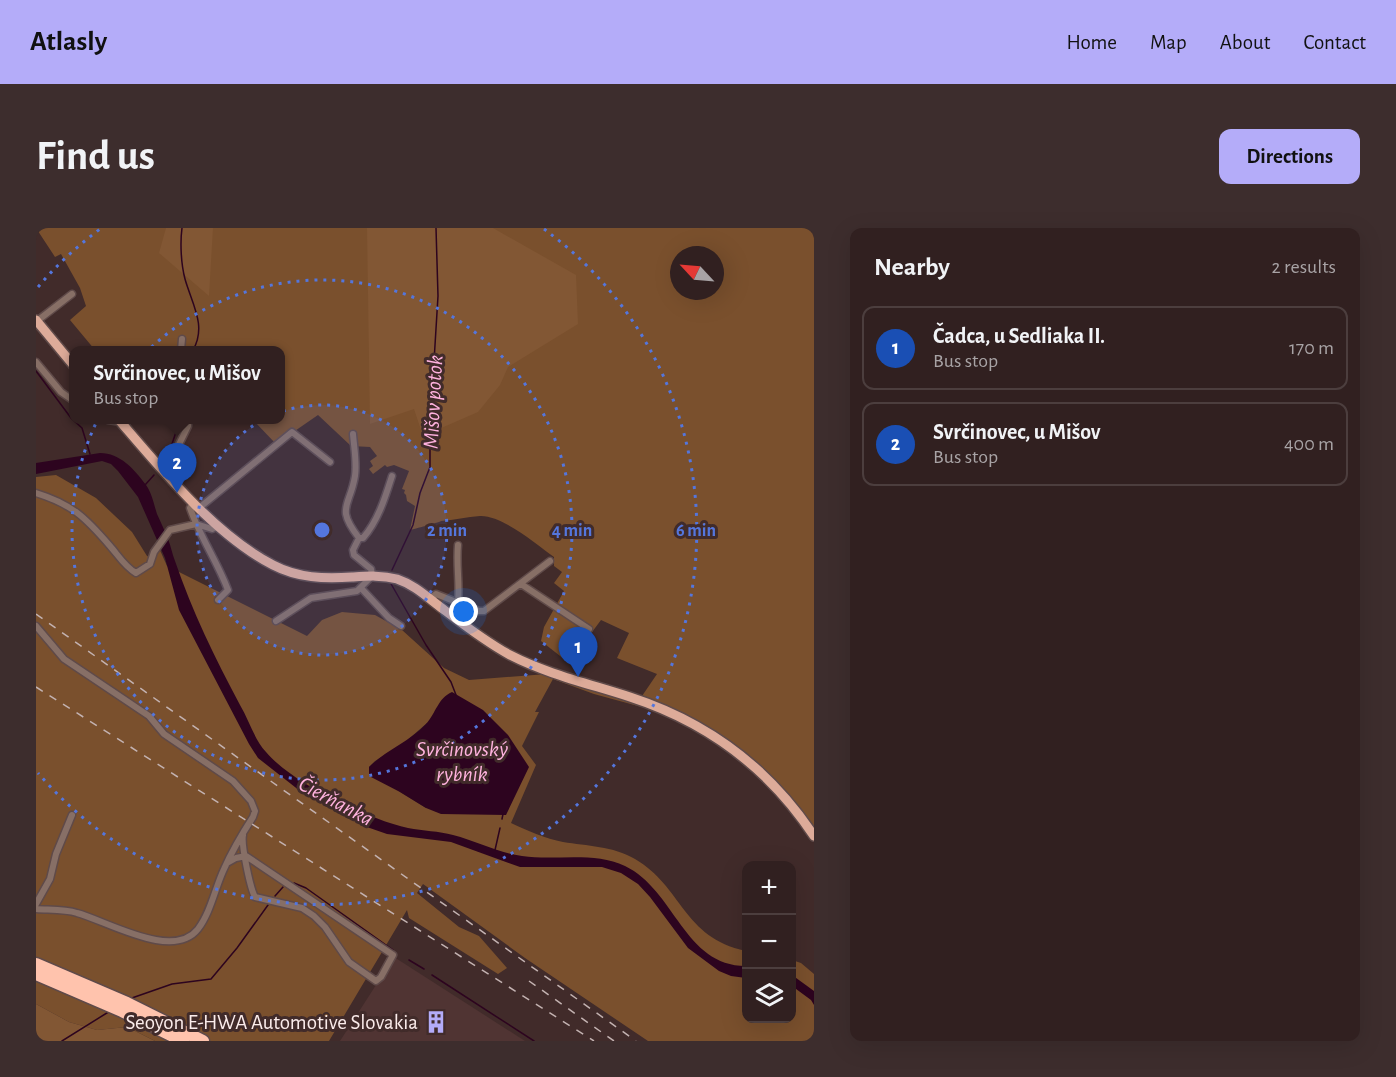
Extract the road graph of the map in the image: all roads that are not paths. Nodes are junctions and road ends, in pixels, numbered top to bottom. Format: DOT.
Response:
graph roads {
  1 [pos="72,294"];
  2 [pos="36,321"];
  3 [pos="182,339"];
  4 [pos="181,346"];
  5 [pos="69,360"];
  6 [pos="36,362"];
  7 [pos="69,398"];
  8 [pos="123,424"];
  9 [pos="188,424"];
  10 [pos="353,434"];
  11 [pos="330,462"];
  12 [pos="165,473"];
  13 [pos="392,476"];
  14 [pos="36,493"];
  15 [pos="197,505"];
  16 [pos="196,524"];
  17 [pos="218,526"];
  18 [pos="359,538"];
  19 [pos="458,545"];
  20 [pos="550,561"];
  21 [pos="372,576"];
  22 [pos="521,584"];
  23 [pos="361,588"];
  24 [pos="430,599"];
  25 [pos="218,600"];
  26 [pos="458,603"];
  27 [pos="276,621"];
  28 [pos="36,626"];
  29 [pos="400,626"];
  30 [pos="589,629"];
  31 [pos="72,815"];
  32 [pos="243,834"];
  33 [pos="814,836"];
  34 [pos="246,856"];
  35 [pos="226,864"];
  36 [pos="36,904"];
  37 [pos="36,909"];
  38 [pos="36,964"];
  39 [pos="36,974"];
  40 [pos="68,983"];
  41 [pos="183,1041"];
  42 [pos="203,1041"];
  1 -- 2 [label="street"];
  2 -- 5 [label="main road"];
  3 -- 4 [label="street"];
  6 -- 7 [label="street"];
  8 -- 12 [label="main road"];
  9 -- 12 [label="street"];
  10 -- 18 [label="street"];
  11 -- 15 [label="street"];
  12 -- 15 [label="main road"];
  13 -- 18 [label="street"];
  14 -- 16 [label="street"];
  15 -- 16 [label="street"];
  15 -- 17 [label="main road"];
  16 -- 17 [label="street"];
  16 -- 25 [label="street"];
  17 -- 21 [label="main road"];
  18 -- 21 [label="street"];
  19 -- 26 [label="street"];
  20 -- 22 [label="street"];
  21 -- 23 [label="street"];
  21 -- 24 [label="main road"];
  22 -- 26 [label="street"];
  22 -- 30 [label="street"];
  23 -- 27 [label="street"];
  23 -- 29 [label="street"];
  24 -- 26 [label="street"];
  24 -- 33 [label="main road"];
  28 -- 32 [label="street"];
  31 -- 36 [label="street"];
  32 -- 34 [label="street"];
  32 -- 35 [label="street"];
  34 -- 34 [label="street"];
  34 -- 35 [label="street"];
  35 -- 37 [label="street"];
  38 -- 40 [label="highway"];
  39 -- 40 [label="highway"];
  40 -- 41 [label="highway"];
  40 -- 42 [label="highway"];
}
